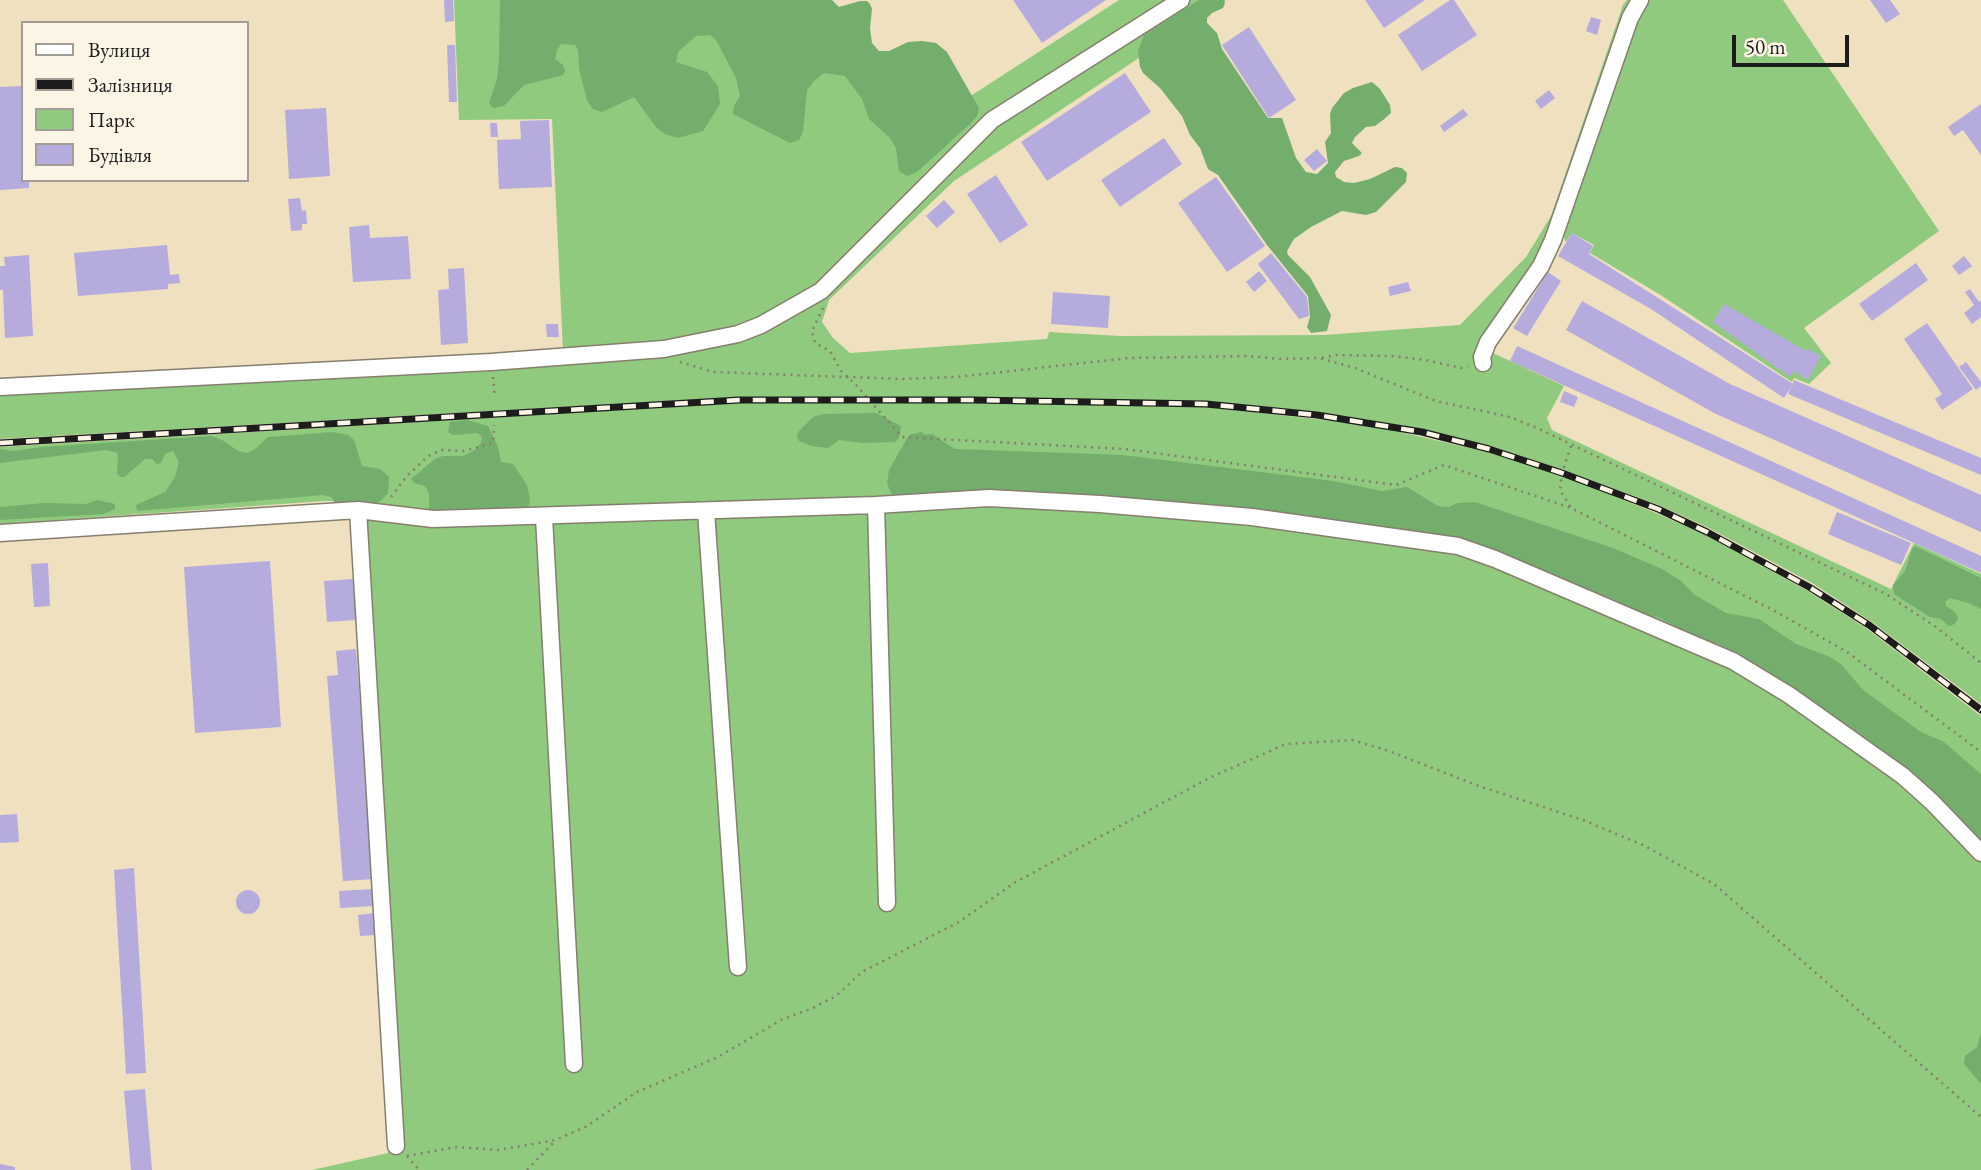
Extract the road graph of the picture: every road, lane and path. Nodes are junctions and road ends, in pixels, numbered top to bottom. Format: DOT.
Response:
graph roads {
  1 [pos="1181,0"];
  2 [pos="1640,0"];
  3 [pos="821,291"];
  4 [pos="664,349"];
  5 [pos="1319,358"];
  6 [pos="491,362"];
  7 [pos="1483,363"];
  8 [pos="846,378"];
  9 [pos="0,387"];
  10 [pos="495,398"];
  11 [pos="494,425"];
  12 [pos="1571,446"];
  13 [pos="876,505"];
  14 [pos="1571,508"];
  15 [pos="358,510"];
  16 [pos="706,511"];
  17 [pos="391,514"];
  18 [pos="544,517"];
  19 [pos="0,533"];
  20 [pos="1981,663"];
  21 [pos="1981,752"];
  22 [pos="1981,853"];
  23 [pos="887,903"];
  24 [pos="737,967"];
  25 [pos="574,1064"];
  26 [pos="1981,1117"];
  27 [pos="556,1140"];
  28 [pos="401,1151"];
  29 [pos="419,1170"];
  30 [pos="527,1170"];
  1 -- 3 [label="street"];
  2 -- 7 [label="street"];
  3 -- 4 [label="street"];
  3 -- 8 [label="path"];
  4 -- 6 [label="street"];
  4 -- 8 [label="path"];
  5 -- 7 [label="path"];
  5 -- 8 [label="path"];
  5 -- 12 [label="path"];
  6 -- 9 [label="street"];
  6 -- 10 [label="path"];
  8 -- 14 [label="path"];
  11 -- 17 [label="path"];
  12 -- 14 [label="path"];
  12 -- 20 [label="path"];
  13 -- 16 [label="street"];
  13 -- 22 [label="street"];
  13 -- 23 [label="street"];
  14 -- 21 [label="path"];
  15 -- 17 [label="street"];
  15 -- 19 [label="street"];
  15 -- 28 [label="street"];
  16 -- 18 [label="street"];
  16 -- 24 [label="street"];
  17 -- 18 [label="street"];
  18 -- 25 [label="street"];
  26 -- 27 [label="path"];
  27 -- 28 [label="path"];
  27 -- 30 [label="path"];
  28 -- 29 [label="path"];
}
